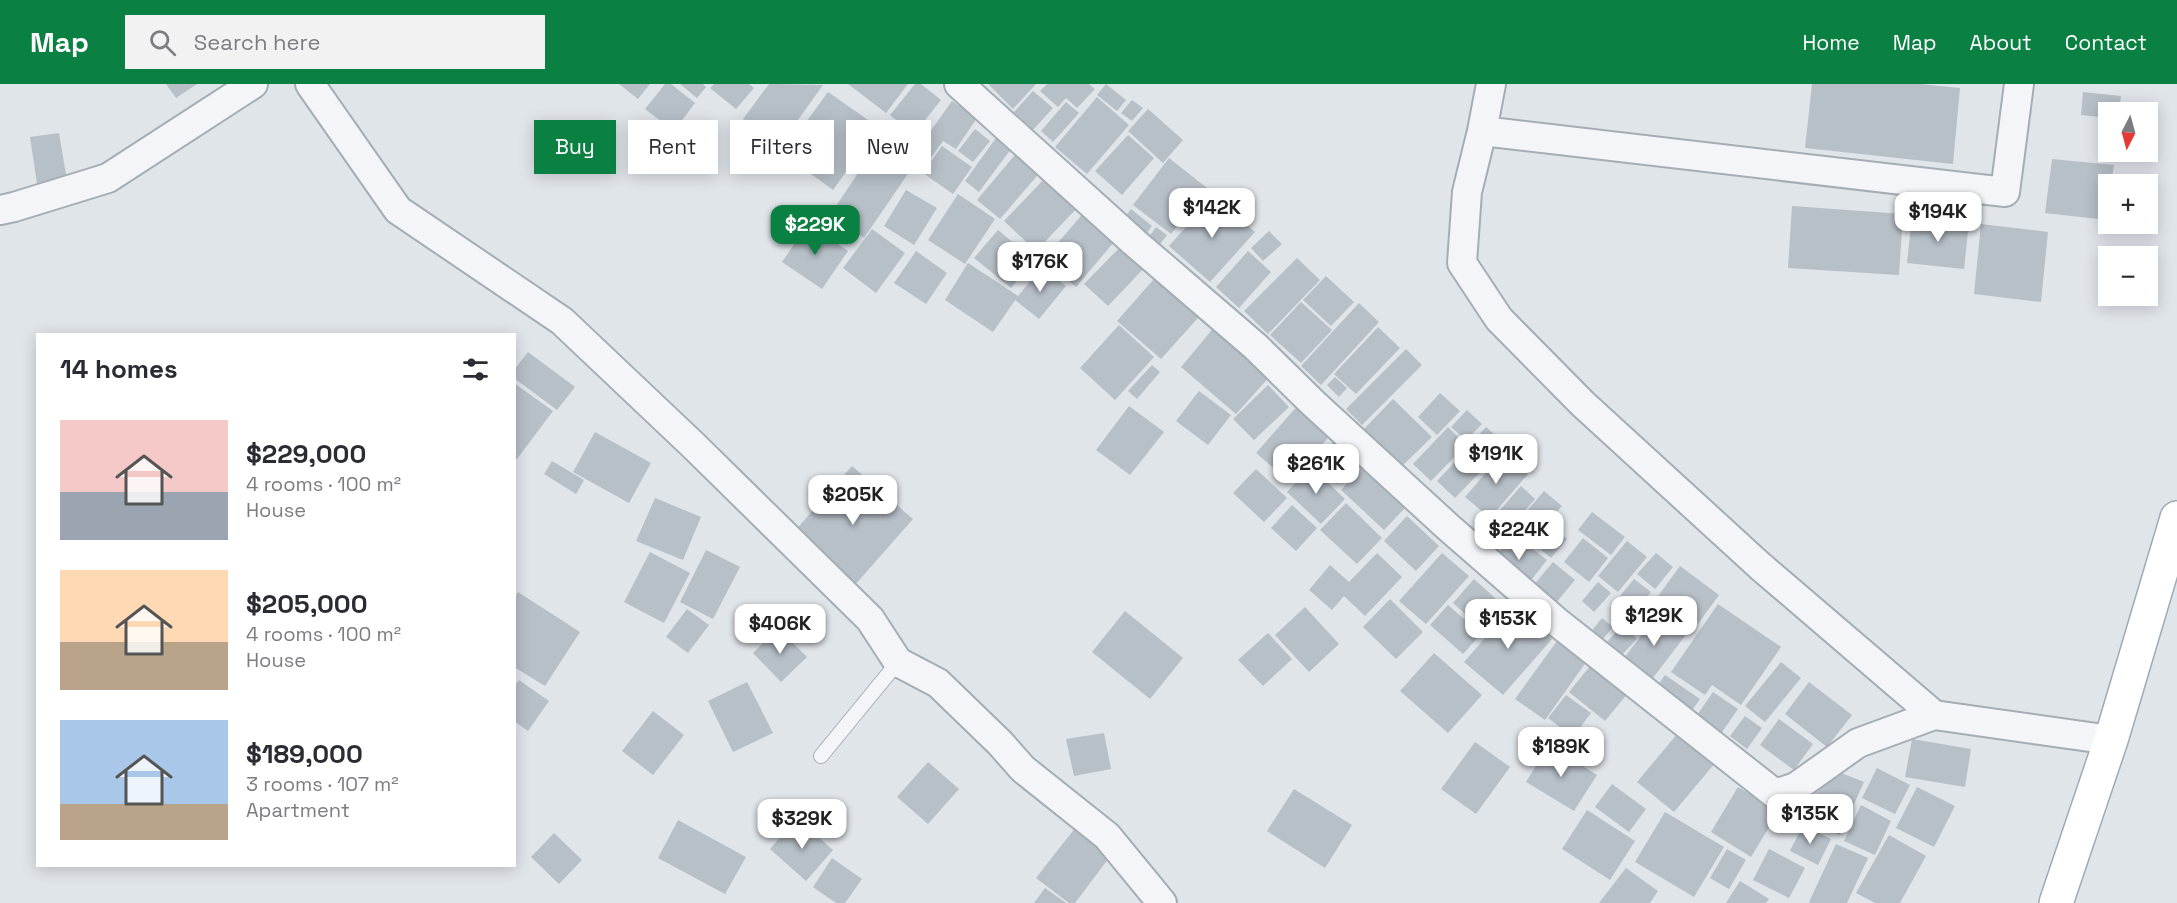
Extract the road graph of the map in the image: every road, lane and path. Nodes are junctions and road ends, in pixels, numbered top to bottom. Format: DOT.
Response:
graph roads {
  1 [pos="253,84"];
  2 [pos="310,84"];
  3 [pos="959,84"];
  4 [pos="1491,84"];
  5 [pos="2019,84"];
  6 [pos="1482,131"];
  7 [pos="0,210"];
  8 [pos="2177,518"];
  9 [pos="898,662"];
  10 [pos="1934,716"];
  11 [pos="2111,740"];
  12 [pos="821,756"];
  13 [pos="1162,903"];
  14 [pos="2056,903"];
  1 -- 7 [label="street"];
  2 -- 9 [label="street"];
  3 -- 10 [label="street"];
  4 -- 6 [label="street"];
  5 -- 6 [label="street"];
  6 -- 10 [label="street"];
  8 -- 11 [label="main road"];
  9 -- 12 [label="lane"];
  9 -- 13 [label="street"];
  10 -- 11 [label="street"];
  11 -- 14 [label="main road"];
}
